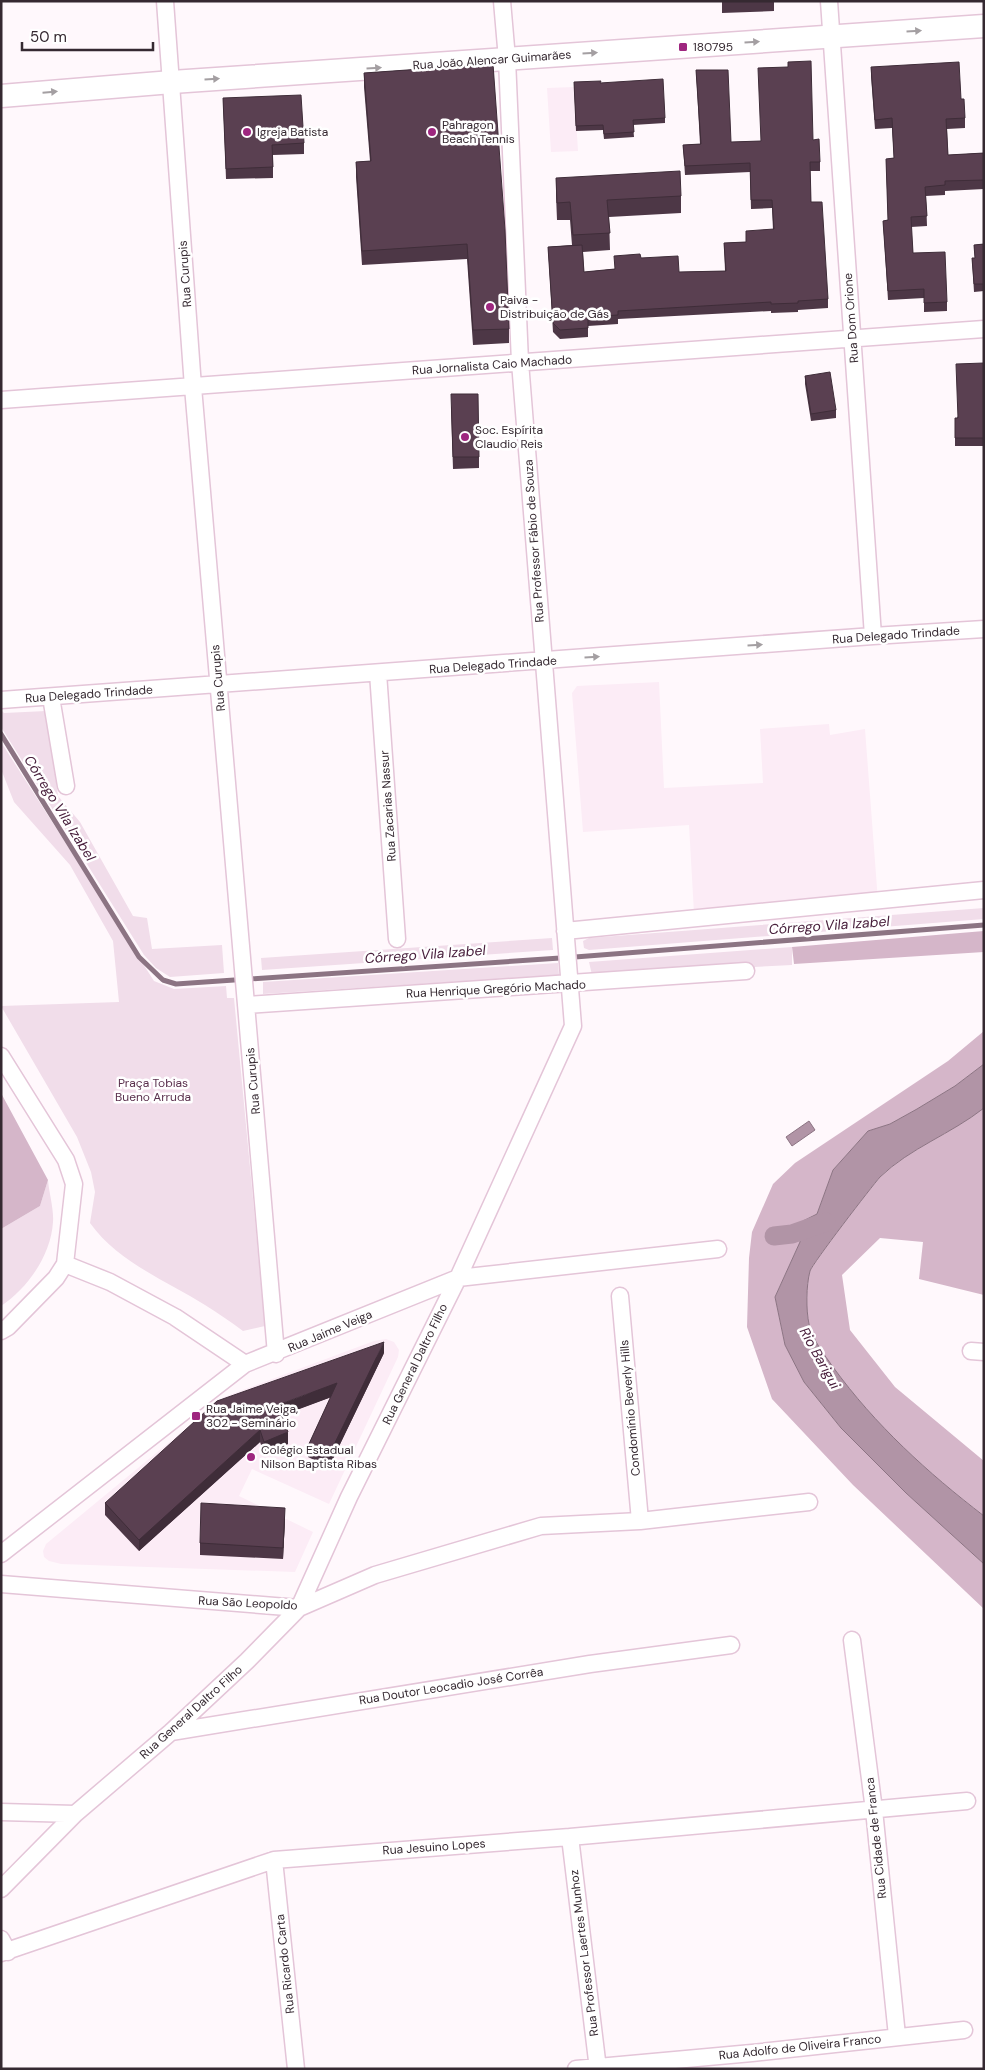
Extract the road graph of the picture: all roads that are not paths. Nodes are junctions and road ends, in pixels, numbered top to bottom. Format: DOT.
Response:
graph roads {
  1 [pos="165,1"];
  2 [pos="502,1"];
  3 [pos="829,1"];
  4 [pos="984,26"];
  5 [pos="832,36"];
  6 [pos="507,59"];
  7 [pos="172,82"];
  8 [pos="1,96"];
  9 [pos="984,329"];
  10 [pos="852,338"];
  11 [pos="520,362"];
  12 [pos="193,387"];
  13 [pos="1,400"];
  14 [pos="984,629"];
  15 [pos="873,636"];
  16 [pos="544,661"];
  17 [pos="378,673"];
  18 [pos="219,685"];
  19 [pos="51,697"];
  20 [pos="1,700"];
  21 [pos="66,786"];
  22 [pos="984,890"];
  23 [pos="565,931"];
  24 [pos="397,939"];
  25 [pos="746,971"];
  26 [pos="569,977"];
  27 [pos="246,1000"];
  28 [pos="1,1056"];
  29 [pos="718,1249"];
  30 [pos="65,1264"];
  31 [pos="458,1278"];
  32 [pos="620,1296"];
  33 [pos="1,1331"];
  34 [pos="276,1354"];
  35 [pos="245,1364"];
  36 [pos="810,1502"];
  37 [pos="640,1520"];
  38 [pos="1,1554"];
  39 [pos="1,1584"];
  40 [pos="299,1608"];
  41 [pos="852,1640"];
  42 [pos="731,1646"];
  43 [pos="171,1732"];
  44 [pos="968,1801"];
  45 [pos="874,1810"];
  46 [pos="1,1812"];
  47 [pos="76,1814"];
  48 [pos="570,1837"];
  49 [pos="274,1860"];
  50 [pos="1,1889"];
  51 [pos="4,1948"];
  52 [pos="964,2030"];
  53 [pos="897,2036"];
  54 [pos="598,2068"];
  55 [pos="296,2069"];
  56 [pos="576,2069"];
  1 -- 7 [label="street, Rua Curupis"];
  2 -- 6 [label="street, Rua Professor Fábio de Souza"];
  3 -- 5 [label="street, Rua Dom Orione"];
  5 -- 4 [label="main road, Rua João Alencar Guimarães, one-way"];
  6 -- 5 [label="main road, Rua João Alencar Guimarães, one-way"];
  5 -- 10 [label="street, Rua Dom Orione"];
  7 -- 6 [label="main road, Rua João Alencar Guimarães, one-way"];
  6 -- 11 [label="street, Rua Professor Fábio de Souza"];
  8 -- 7 [label="main road, Rua João Alencar Guimarães, one-way"];
  7 -- 12 [label="street, Rua Curupis"];
  9 -- 10 [label="street, Rua Jornalista Caio Machado"];
  10 -- 11 [label="street, Rua Jornalista Caio Machado"];
  10 -- 15 [label="street, Rua Dom Orione"];
  11 -- 12 [label="street, Rua Jornalista Caio Machado"];
  11 -- 16 [label="street, Rua Professor Fábio de Souza"];
  12 -- 13 [label="street, Rua Jornalista Caio Machado"];
  12 -- 18 [label="street, Rua Curupis"];
  14 -- 15 [label="street, Rua Delegado Trindade"];
  16 -- 15 [label="street, Rua Delegado Trindade, one-way"];
  16 -- 17 [label="street, Rua Delegado Trindade"];
  16 -- 23 [label="street, Rua Professor Fábio de Souza"];
  17 -- 18 [label="street, Rua Delegado Trindade"];
  17 -- 24 [label="street, Rua Zacarias Nassur"];
  18 -- 19 [label="street, Rua Delegado Trindade"];
  18 -- 27 [label="street, Rua Curupis"];
  19 -- 20 [label="street, Rua Delegado Trindade"];
  19 -- 21 [label="street"];
  22 -- 23 [label="street"];
  23 -- 26 [label="street, Rua General Daltro Filho"];
  25 -- 26 [label="street, Rua Henrique Gregório Machado"];
  26 -- 27 [label="street, Rua Henrique Gregório Machado"];
  26 -- 31 [label="street, Rua General Daltro Filho"];
  27 -- 34 [label="street, Rua Curupis"];
  28 -- 30 [label="street"];
  29 -- 31 [label="street, Rua Jaime Veiga"];
  30 -- 33 [label="street"];
  30 -- 35 [label="street"];
  31 -- 34 [label="street, Rua Jaime Veiga"];
  31 -- 40 [label="street, Rua General Daltro Filho"];
  32 -- 37 [label="street, Condomínio Beverly Hills"];
  34 -- 35 [label="street, Rua Jaime Veiga"];
  35 -- 38 [label="street, Rua Jaime Veiga"];
  36 -- 37 [label="street"];
  37 -- 40 [label="street, Rua São Leopoldo"];
  39 -- 40 [label="street, Rua São Leopoldo"];
  40 -- 43 [label="street, Rua General Daltro Filho"];
  41 -- 45 [label="street, Rua Cidade de Franca"];
  42 -- 43 [label="street, Rua Doutor Leocadio José Corrêa"];
  43 -- 47 [label="street, Rua General Daltro Filho"];
  44 -- 45 [label="street, Rua Jesuino Lopes"];
  45 -- 48 [label="street, Rua Jesuino Lopes"];
  45 -- 53 [label="street, Rua Cidade de Franca"];
  46 -- 47 [label="street"];
  47 -- 50 [label="street, Rua General Daltro Filho"];
  48 -- 49 [label="street, Rua Jesuino Lopes"];
  48 -- 54 [label="street, Rua Professor Laertes Munhoz"];
  49 -- 51 [label="street, Rua Jesuino Lopes"];
  49 -- 55 [label="street, Rua Ricardo Carta"];
  52 -- 53 [label="street, Rua Adolfo de Oliveira Franco"];
  53 -- 54 [label="street, Rua Adolfo de Oliveira Franco"];
  54 -- 56 [label="street, Rua Adolfo de Oliveira Franco"];
}
